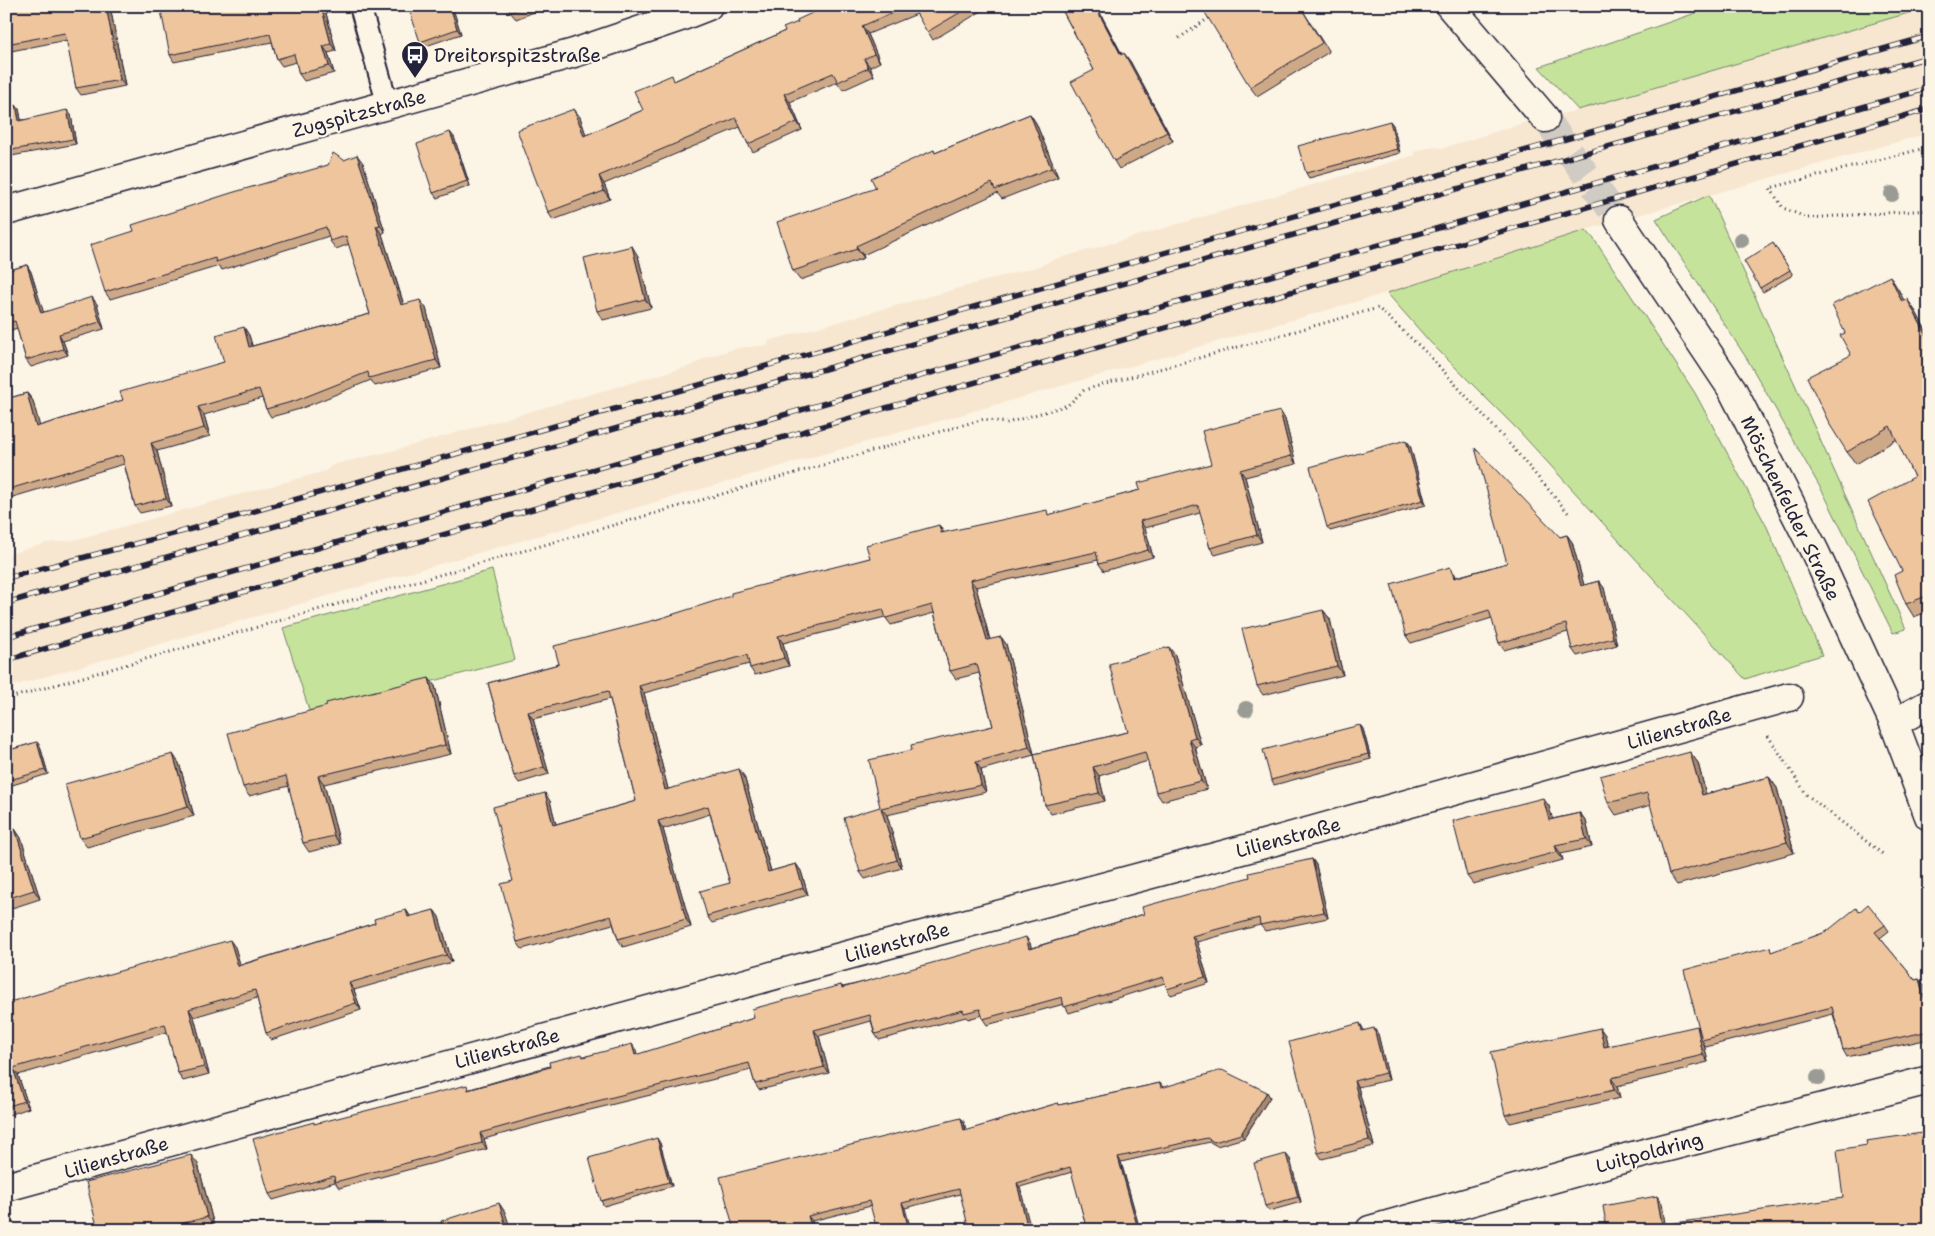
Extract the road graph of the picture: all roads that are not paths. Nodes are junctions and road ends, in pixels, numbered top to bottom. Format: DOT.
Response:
graph roads {
  1 [pos="360,6"];
  2 [pos="708,6"];
  3 [pos="1450,6"];
  4 [pos="388,106"];
  5 [pos="1545,118"];
  6 [pos="6,210"];
  7 [pos="1619,220"];
  8 [pos="1789,697"];
  9 [pos="1929,704"];
  10 [pos="1894,723"];
  11 [pos="1929,816"];
  12 [pos="1929,1080"];
  13 [pos="6,1188"];
  14 [pos="1370,1230"];
  1 -- 4 [label="lane"];
  2 -- 4 [label="street, Zugspitzstraße"];
  3 -- 5 [label="street"];
  4 -- 6 [label="street, Zugspitzstraße"];
  7 -- 10 [label="street, Möschenfelder Straße"];
  8 -- 13 [label="street, Lilienstraße"];
  9 -- 10 [label="street"];
  10 -- 11 [label="street, Möschenfelder Straße"];
  12 -- 14 [label="street, Luitpoldring"];
}
